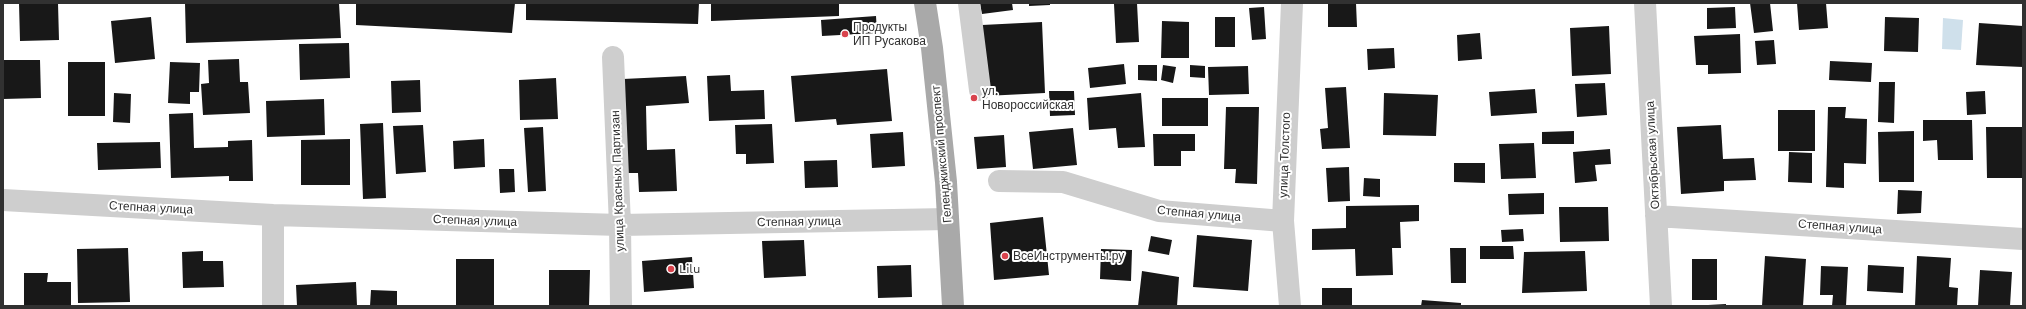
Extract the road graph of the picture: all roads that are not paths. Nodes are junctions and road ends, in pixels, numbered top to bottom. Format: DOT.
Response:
graph roads {
  1 [pos="925,3"];
  2 [pos="969,3"];
  3 [pos="1292,3"];
  4 [pos="1645,3"];
  5 [pos="613,57"];
  6 [pos="980,90"];
  7 [pos="999,182"];
  8 [pos="3,200"];
  9 [pos="273,215"];
  10 [pos="1656,216"];
  11 [pos="948,219"];
  12 [pos="1283,221"];
  13 [pos="620,225"];
  14 [pos="2023,239"];
  15 [pos="273,306"];
  16 [pos="621,306"];
  17 [pos="953,306"];
  18 [pos="1290,306"];
  19 [pos="1661,306"];
  1 -- 11 [label="main road, Геленджикский проспект"];
  2 -- 6 [label="street"];
  3 -- 12 [label="street, улица Толстого"];
  4 -- 10 [label="street, Октябрьская улица"];
  5 -- 13 [label="street, улица Красных Партизан"];
  7 -- 12 [label="street, Степная улица"];
  8 -- 9 [label="street, Степная улица"];
  9 -- 13 [label="street, Степная улица"];
  9 -- 15 [label="street"];
  10 -- 14 [label="street, Степная улица"];
  10 -- 19 [label="street, Октябрьская улица"];
  11 -- 13 [label="street, Степная улица"];
  11 -- 17 [label="main road, Геленджикский проспект"];
  12 -- 18 [label="street, улица Толстого"];
  13 -- 16 [label="street, улица Красных Партизан"];
}
